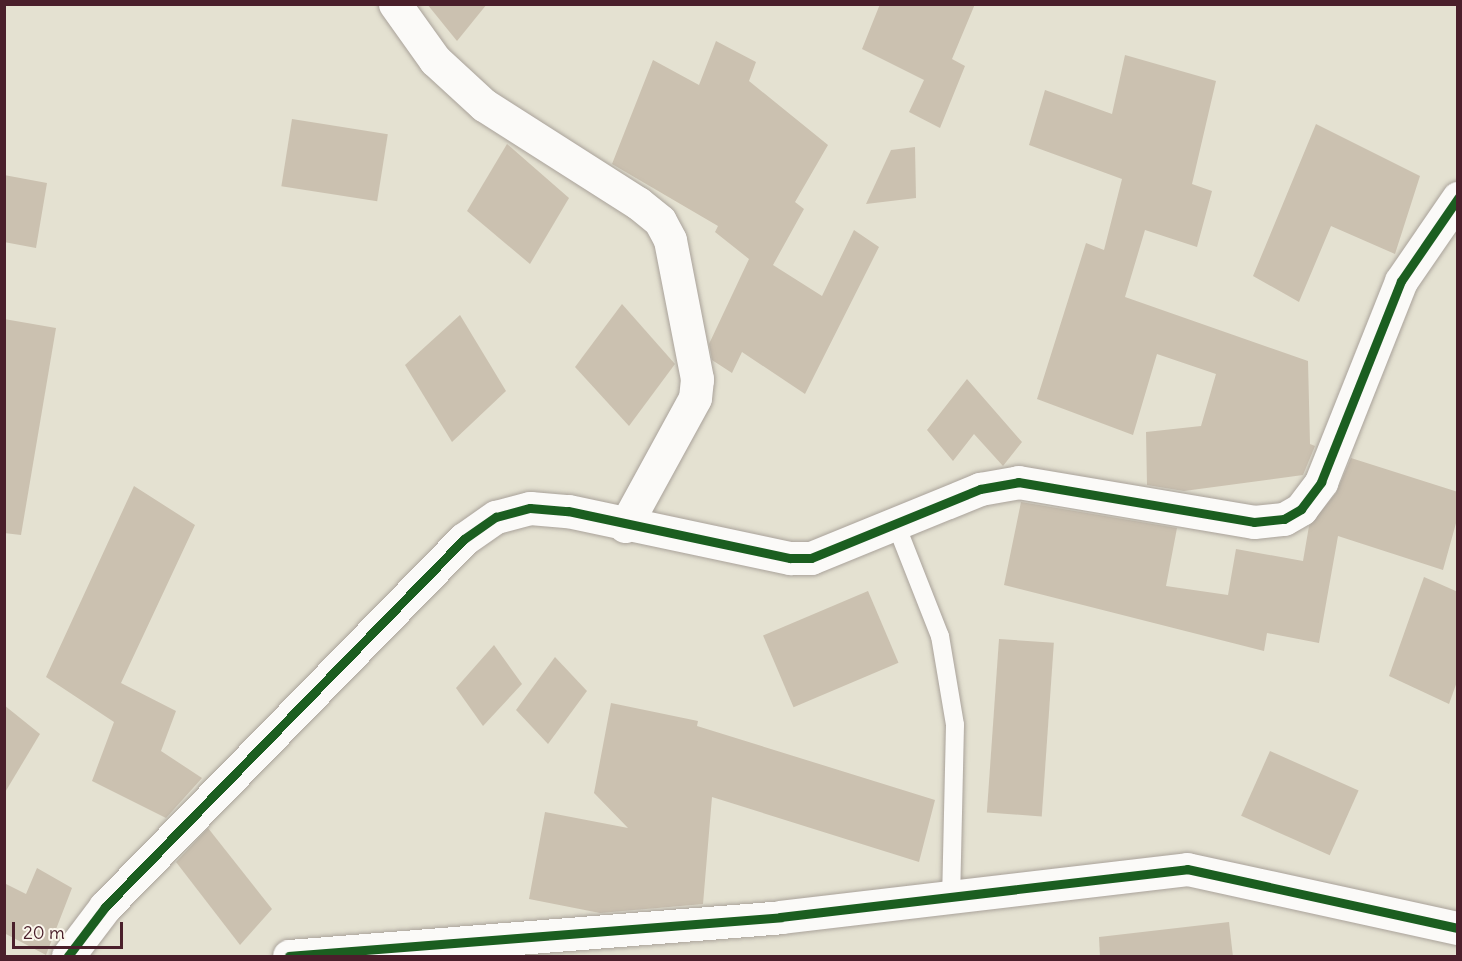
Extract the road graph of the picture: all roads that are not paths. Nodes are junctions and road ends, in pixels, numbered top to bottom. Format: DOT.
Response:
graph roads {
  1 [pos="395,4"];
  2 [pos="1458,198"];
  3 [pos="895,522"];
  4 [pos="625,526"];
  5 [pos="951,897"];
  6 [pos="1458,928"];
  7 [pos="68,957"];
  8 [pos="289,957"];
  1 -- 4 [label="street"];
  2 -- 3 [label="street"];
  3 -- 4 [label="street"];
  3 -- 5 [label="lane"];
  4 -- 7 [label="street"];
  5 -- 6 [label="street"];
  5 -- 8 [label="street"];
}
